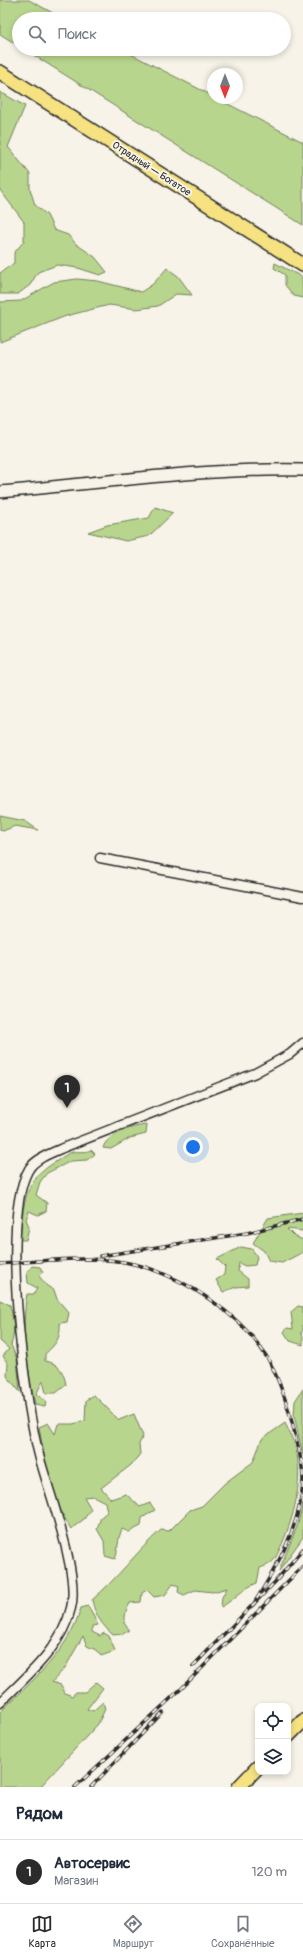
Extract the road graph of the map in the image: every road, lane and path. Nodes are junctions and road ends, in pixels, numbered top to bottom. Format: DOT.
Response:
graph roads {
  1 [pos="0,72"];
  2 [pos="303,265"];
  3 [pos="303,470"];
  4 [pos="0,492"];
  5 [pos="100,858"];
  6 [pos="303,897"];
  7 [pos="303,1043"];
  8 [pos="0,1703"];
  9 [pos="303,1721"];
  10 [pos="291,1733"];
  11 [pos="255,1770"];
  12 [pos="239,1787"];
  1 -- 2 [label="main road, Отрадный — Богатое"];
  3 -- 4 [label="street"];
  5 -- 6 [label="street"];
  7 -- 8 [label="street"];
  9 -- 10 [label="main road"];
  11 -- 12 [label="main road"];
}
